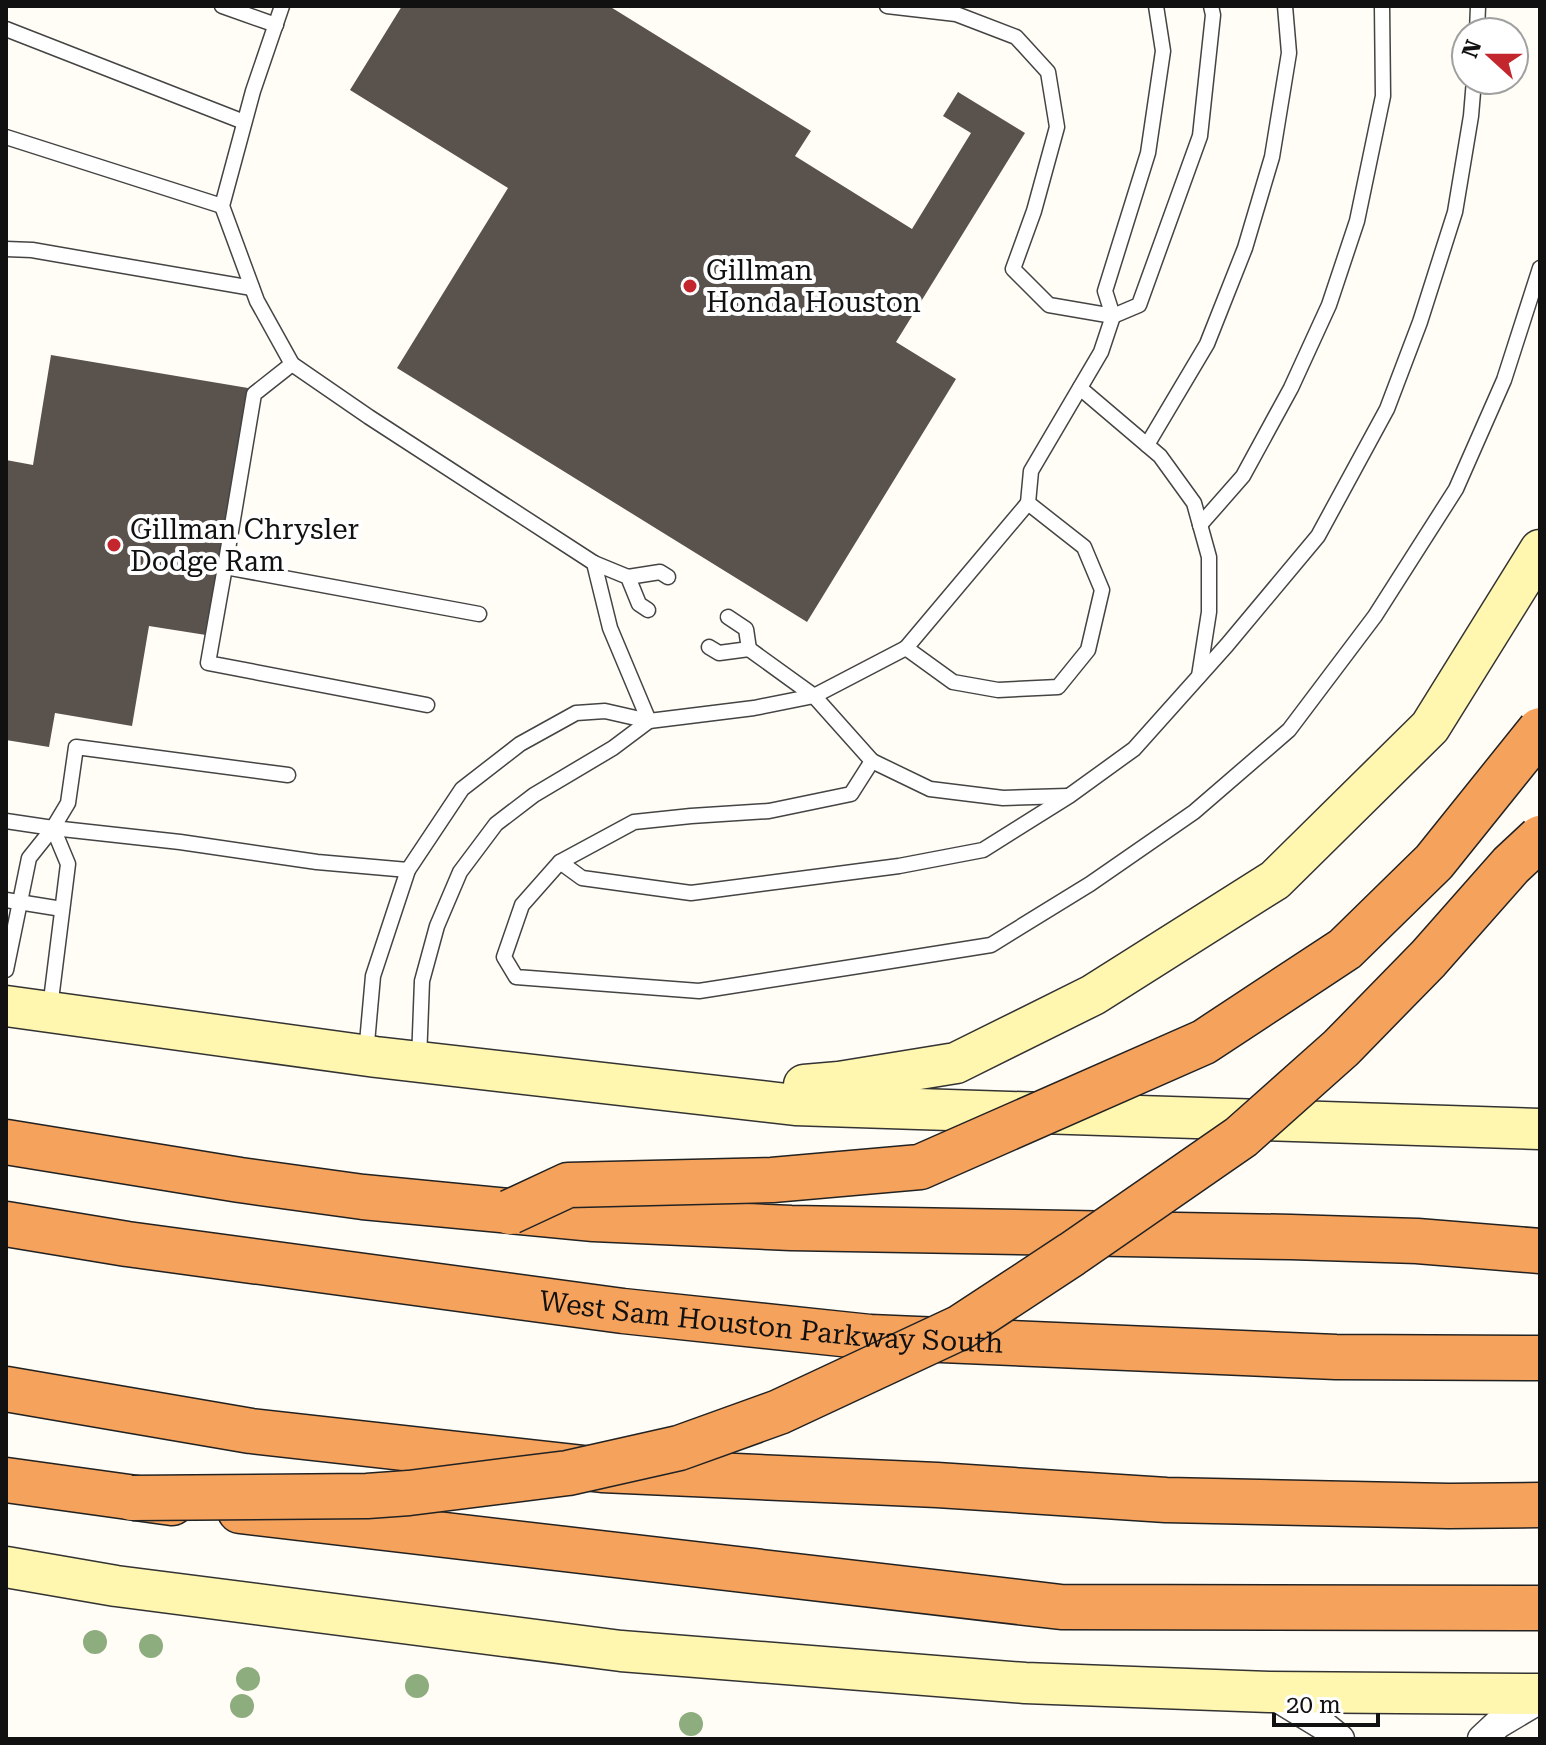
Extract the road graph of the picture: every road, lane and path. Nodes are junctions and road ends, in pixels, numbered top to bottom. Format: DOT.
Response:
graph roads {
  1 [pos="222,6"];
  2 [pos="282,6"];
  3 [pos="887,6"];
  4 [pos="1156,6"];
  5 [pos="1211,6"];
  6 [pos="1285,6"];
  7 [pos="1382,6"];
  8 [pos="276,25"];
  9 [pos="6,29"];
  10 [pos="1473,96"];
  11 [pos="244,122"];
  12 [pos="6,137"];
  13 [pos="222,206"];
  14 [pos="6,249"];
  15 [pos="1540,268"];
  16 [pos="252,288"];
  17 [pos="1113,316"];
  18 [pos="292,364"];
  19 [pos="1080,388"];
  20 [pos="1147,445"];
  21 [pos="1028,503"];
  22 [pos="1200,525"];
  23 [pos="1540,550"];
  24 [pos="594,563"];
  25 [pos="225,567"];
  26 [pos="628,577"];
  27 [pos="668,577"];
  28 [pos="648,610"];
  29 [pos="479,614"];
  30 [pos="728,617"];
  31 [pos="709,647"];
  32 [pos="906,648"];
  33 [pos="749,649"];
  34 [pos="1199,676"];
  35 [pos="814,696"];
  36 [pos="427,705"];
  37 [pos="649,721"];
  38 [pos="1540,730"];
  39 [pos="872,761"];
  40 [pos="288,775"];
  41 [pos="1069,796"];
  42 [pos="6,821"];
  43 [pos="53,828"];
  44 [pos="1540,838"];
  45 [pos="560,862"];
  46 [pos="408,870"];
  47 [pos="12,902"];
  48 [pos="62,909"];
  49 [pos="6,970"];
  50 [pos="6,1006"];
  51 [pos="49,1012"];
  52 [pos="366,1055"];
  53 [pos="419,1061"];
  54 [pos="709,1094"];
  55 [pos="1540,1129"];
  56 [pos="6,1142"];
  57 [pos="510,1212"];
  58 [pos="6,1224"];
  59 [pos="1540,1251"];
  60 [pos="1540,1358"];
  61 [pos="6,1389"];
  62 [pos="6,1480"];
  63 [pos="132,1498"];
  64 [pos="1540,1505"];
  65 [pos="6,1567"];
  66 [pos="1540,1608"];
  67 [pos="1269,1692"];
  68 [pos="1540,1696"];
  69 [pos="1340,1739"];
  70 [pos="1482,1739"];
  1 -- 8 [label="lane"];
  2 -- 8 [label="lane"];
  3 -- 17 [label="lane"];
  4 -- 17 [label="lane"];
  5 -- 17 [label="lane"];
  6 -- 20 [label="lane"];
  7 -- 22 [label="lane"];
  8 -- 11 [label="lane"];
  9 -- 11 [label="lane"];
  10 -- 34 [label="lane"];
  11 -- 13 [label="lane"];
  12 -- 13 [label="lane"];
  13 -- 16 [label="lane"];
  14 -- 16 [label="lane"];
  15 -- 45 [label="lane"];
  16 -- 18 [label="lane"];
  17 -- 19 [label="lane"];
  18 -- 24 [label="lane"];
  18 -- 25 [label="lane"];
  19 -- 20 [label="lane"];
  19 -- 21 [label="lane"];
  20 -- 22 [label="lane"];
  21 -- 32 [label="lane"];
  21 -- 32 [label="lane"];
  22 -- 34 [label="lane"];
  23 -- 54 [label="main road"];
  24 -- 26 [label="lane"];
  24 -- 37 [label="lane"];
  25 -- 29 [label="lane"];
  25 -- 36 [label="lane"];
  26 -- 27 [label="lane"];
  26 -- 28 [label="lane"];
  30 -- 33 [label="lane"];
  31 -- 33 [label="lane"];
  32 -- 35 [label="lane"];
  33 -- 35 [label="lane"];
  34 -- 41 [label="lane"];
  35 -- 37 [label="lane"];
  35 -- 39 [label="lane"];
  37 -- 46 [label="lane"];
  37 -- 53 [label="lane"];
  38 -- 57 [label="highway, bridge"];
  39 -- 41 [label="lane"];
  39 -- 45 [label="lane"];
  40 -- 43 [label="lane"];
  41 -- 45 [label="lane"];
  42 -- 43 [label="lane"];
  43 -- 46 [label="lane"];
  43 -- 47 [label="lane"];
  43 -- 48 [label="lane"];
  44 -- 63 [label="highway, bridge"];
  46 -- 52 [label="lane"];
  47 -- 48 [label="lane"];
  47 -- 49 [label="lane"];
  48 -- 51 [label="lane"];
  50 -- 51 [label="main road"];
  51 -- 52 [label="main road"];
  52 -- 53 [label="main road"];
  53 -- 54 [label="main road"];
  54 -- 55 [label="main road"];
  56 -- 57 [label="highway"];
  57 -- 59 [label="highway, bridge"];
  58 -- 60 [label="highway, West Sam Houston Parkway South, bridge"];
  61 -- 64 [label="highway"];
  62 -- 63 [label="highway"];
  63 -- 66 [label="highway, bridge"];
  65 -- 67 [label="main road"];
  67 -- 68 [label="main road"];
  67 -- 69 [label="street"];
  68 -- 70 [label="street"];
}
